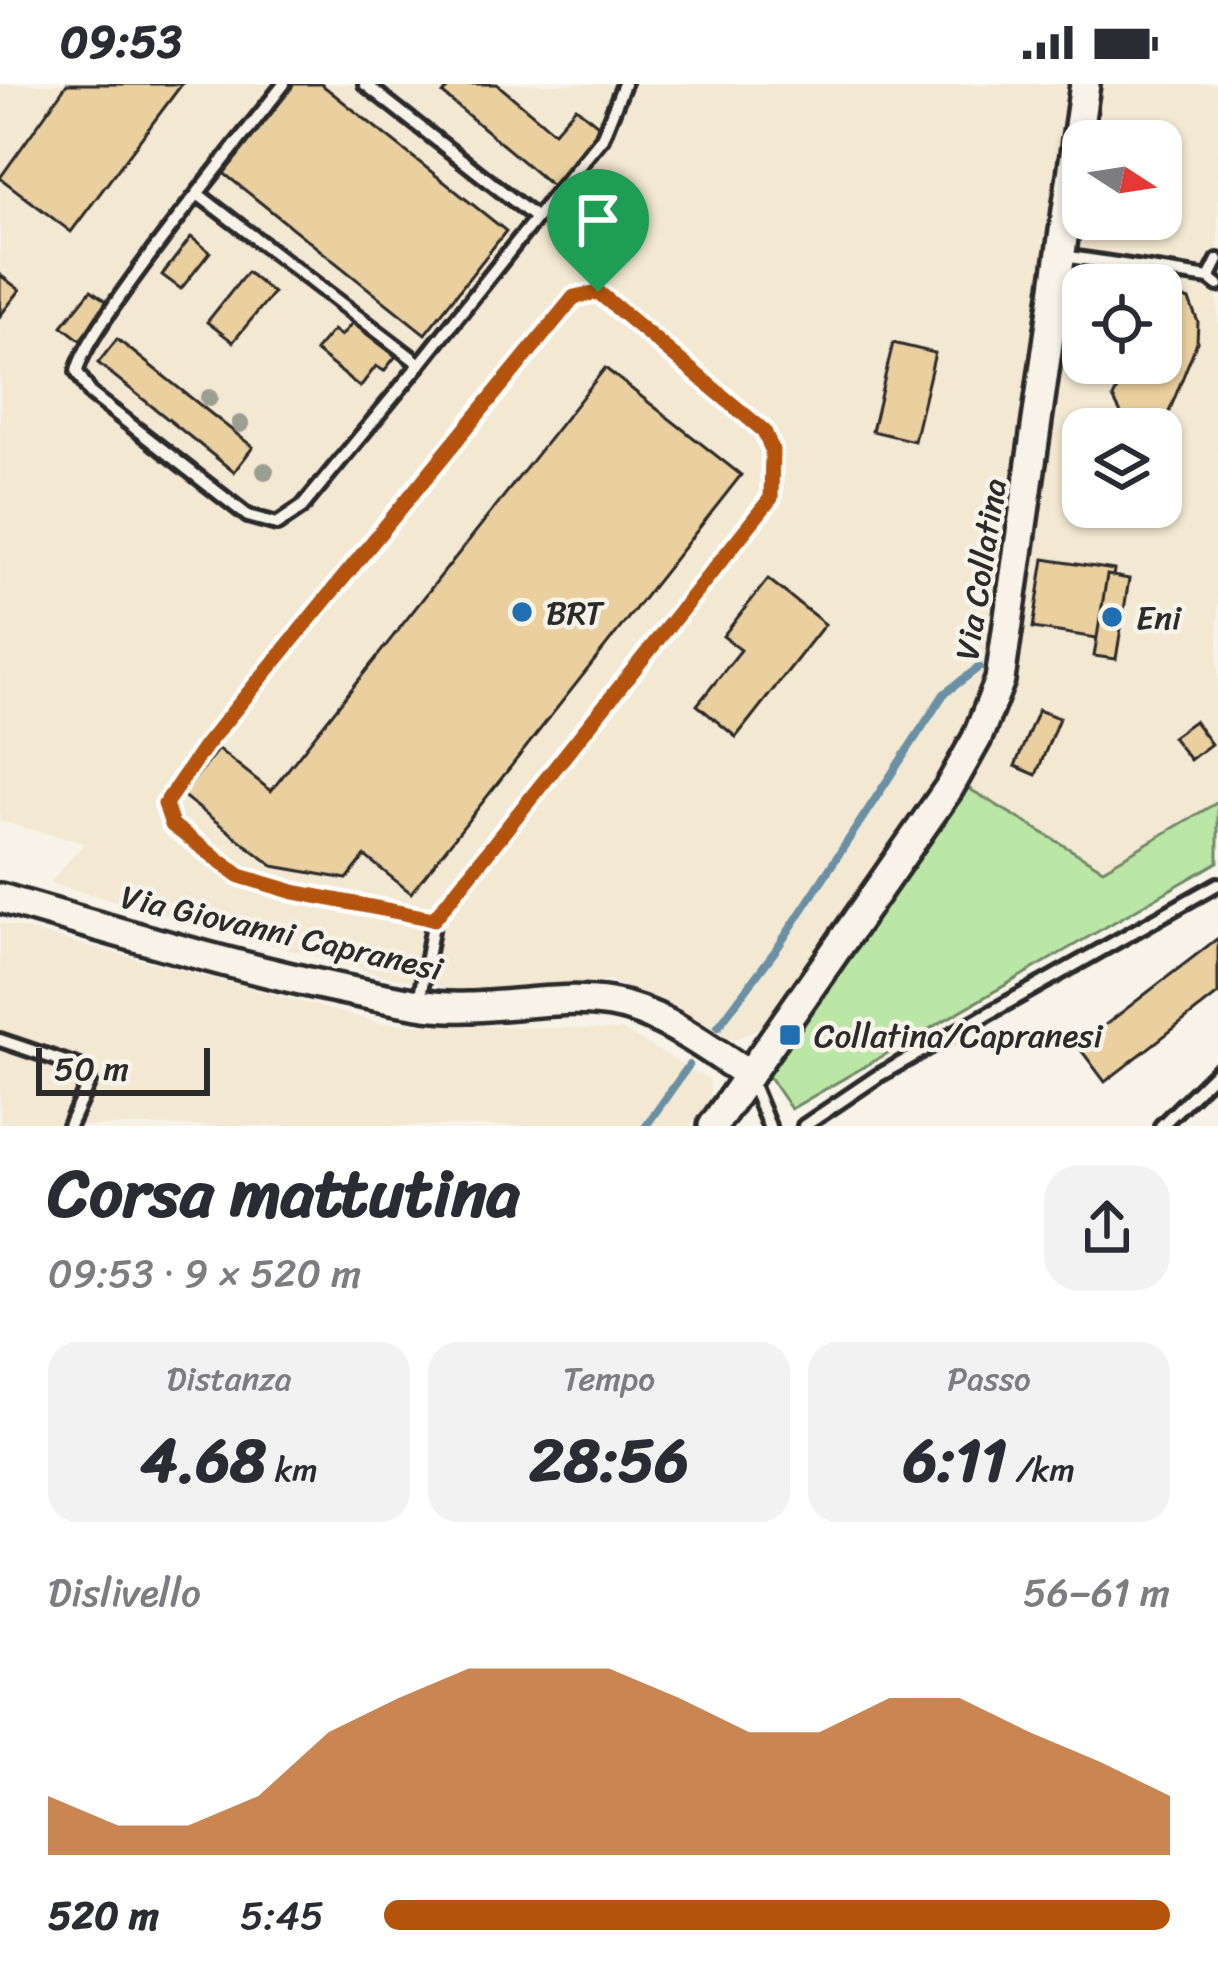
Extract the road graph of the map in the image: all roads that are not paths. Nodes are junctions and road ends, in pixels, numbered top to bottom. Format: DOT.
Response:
graph roads {
  1 [pos="284,84"];
  2 [pos="364,84"];
  3 [pos="624,84"];
  4 [pos="1085,84"];
  5 [pos="200,195"];
  6 [pos="536,218"];
  7 [pos="1060,256"];
  8 [pos="1218,260"];
  9 [pos="1213,282"];
  10 [pos="420,364"];
  11 [pos="1218,884"];
  12 [pos="0,898"];
  13 [pos="434,919"];
  14 [pos="419,1004"];
  15 [pos="0,1040"];
  16 [pos="1218,1070"];
  17 [pos="749,1075"];
  18 [pos="69,1126"];
  19 [pos="713,1126"];
  20 [pos="769,1126"];
  21 [pos="804,1126"];
  22 [pos="1161,1126"];
  1 -- 5 [label="lane"];
  2 -- 6 [label="lane"];
  3 -- 6 [label="lane"];
  4 -- 7 [label="street, Via Collatina"];
  5 -- 10 [label="lane"];
  5 -- 10 [label="lane"];
  6 -- 10 [label="lane"];
  7 -- 9 [label="lane"];
  7 -- 17 [label="street, Via Collatina"];
  8 -- 9 [label="lane"];
  11 -- 21 [label="lane"];
  12 -- 14 [label="street, Via Giovanni Capranesi"];
  13 -- 13 [label="lane"];
  13 -- 14 [label="lane"];
  14 -- 17 [label="street, Via Giovanni Capranesi"];
  15 -- 18 [label="lane"];
  16 -- 22 [label="lane"];
  17 -- 19 [label="street, Via Collatina"];
  17 -- 20 [label="lane"];
}
